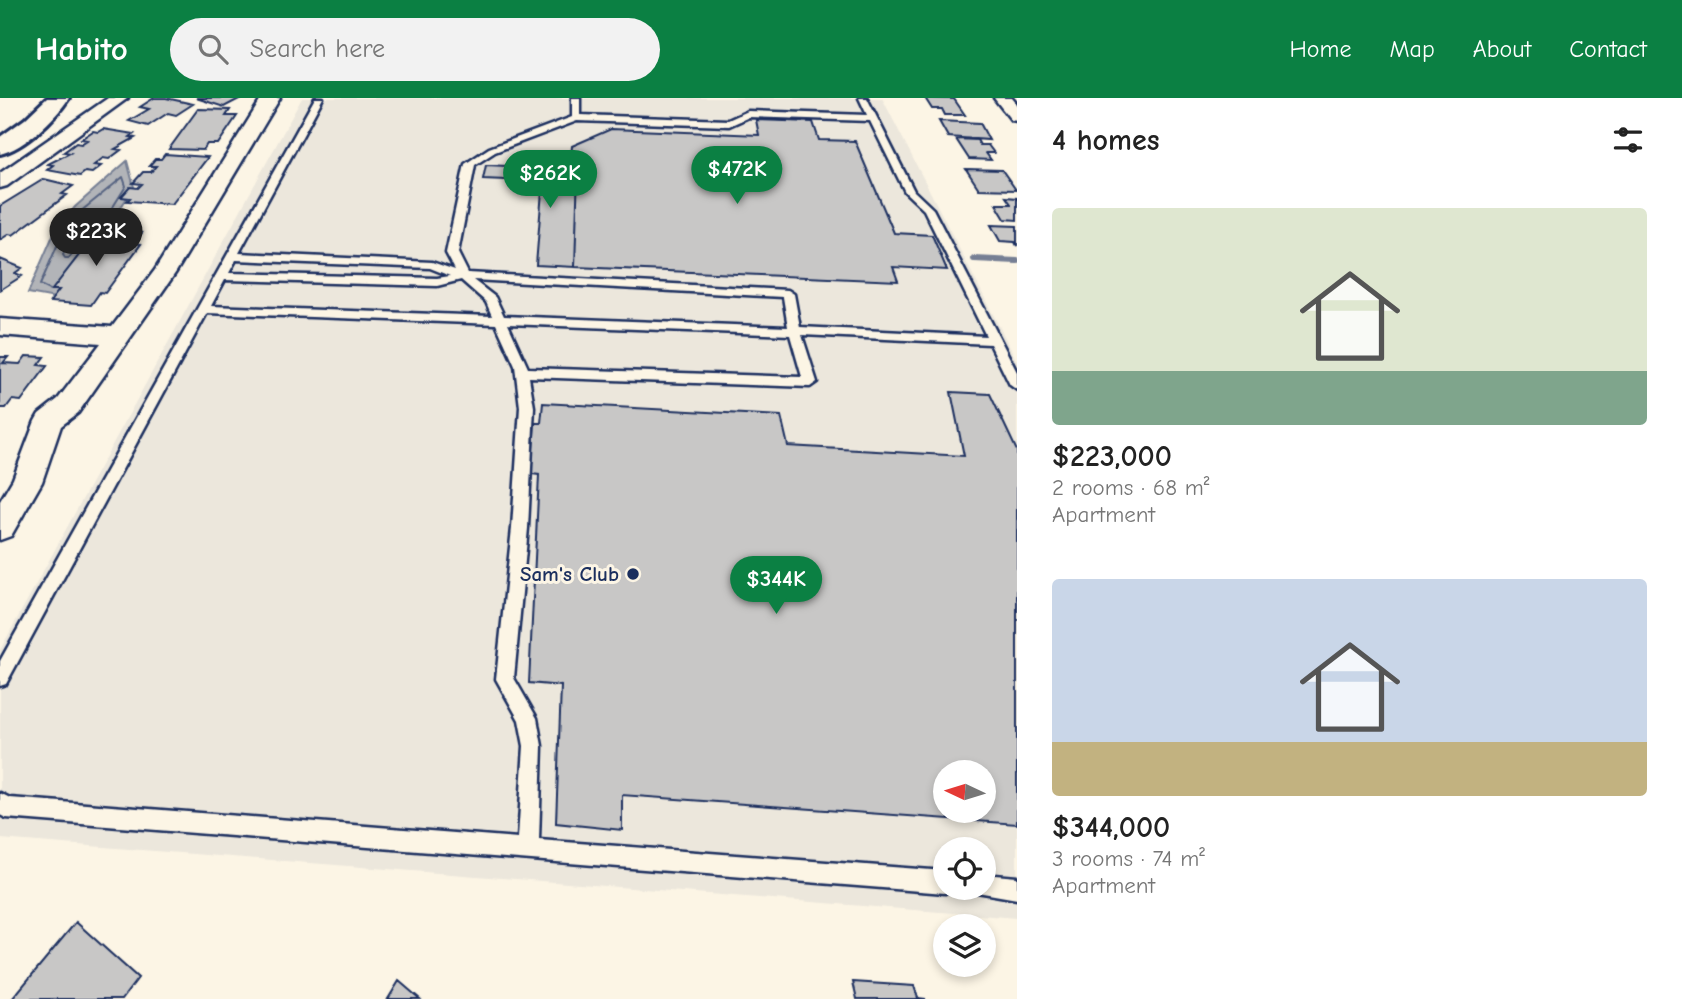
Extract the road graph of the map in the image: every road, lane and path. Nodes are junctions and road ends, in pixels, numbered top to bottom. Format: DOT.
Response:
graph roads {
  1 [pos="41,98"];
  2 [pos="59,98"];
  3 [pos="119,98"];
  4 [pos="271,98"];
  5 [pos="319,98"];
  6 [pos="576,98"];
  7 [pos="863,98"];
  8 [pos="1003,98"];
  9 [pos="1017,116"];
  10 [pos="576,118"];
  11 [pos="873,118"];
  12 [pos="0,136"];
  13 [pos="0,147"];
  14 [pos="0,182"];
  15 [pos="232,256"];
  16 [pos="221,276"];
  17 [pos="464,276"];
  18 [pos="203,309"];
  19 [pos="501,320"];
  20 [pos="0,327"];
  21 [pos="795,331"];
  22 [pos="119,336"];
  23 [pos="994,340"];
  24 [pos="522,372"];
  25 [pos="1017,385"];
  26 [pos="0,527"];
  27 [pos="0,678"];
  28 [pos="0,803"];
  29 [pos="528,849"];
  30 [pos="933,881"];
  31 [pos="996,886"];
  32 [pos="1017,888"];
  1 -- 12 [label="highway"];
  2 -- 13 [label="highway"];
  3 -- 14 [label="street"];
  4 -- 22 [label="street"];
  5 -- 15 [label="lane"];
  6 -- 10 [label="lane"];
  7 -- 11 [label="lane"];
  8 -- 9 [label="street"];
  10 -- 11 [label="lane"];
  10 -- 17 [label="lane"];
  11 -- 23 [label="lane"];
  15 -- 16 [label="lane"];
  15 -- 17 [label="lane"];
  16 -- 17 [label="lane"];
  16 -- 18 [label="lane"];
  17 -- 19 [label="lane"];
  17 -- 21 [label="lane"];
  18 -- 19 [label="lane"];
  18 -- 27 [label="lane"];
  19 -- 21 [label="lane"];
  19 -- 24 [label="lane"];
  20 -- 22 [label="street"];
  21 -- 23 [label="lane"];
  21 -- 24 [label="lane"];
  22 -- 26 [label="street"];
  23 -- 25 [label="lane"];
  24 -- 29 [label="lane"];
  28 -- 29 [label="lane"];
  29 -- 30 [label="lane"];
  31 -- 32 [label="lane"];
}
